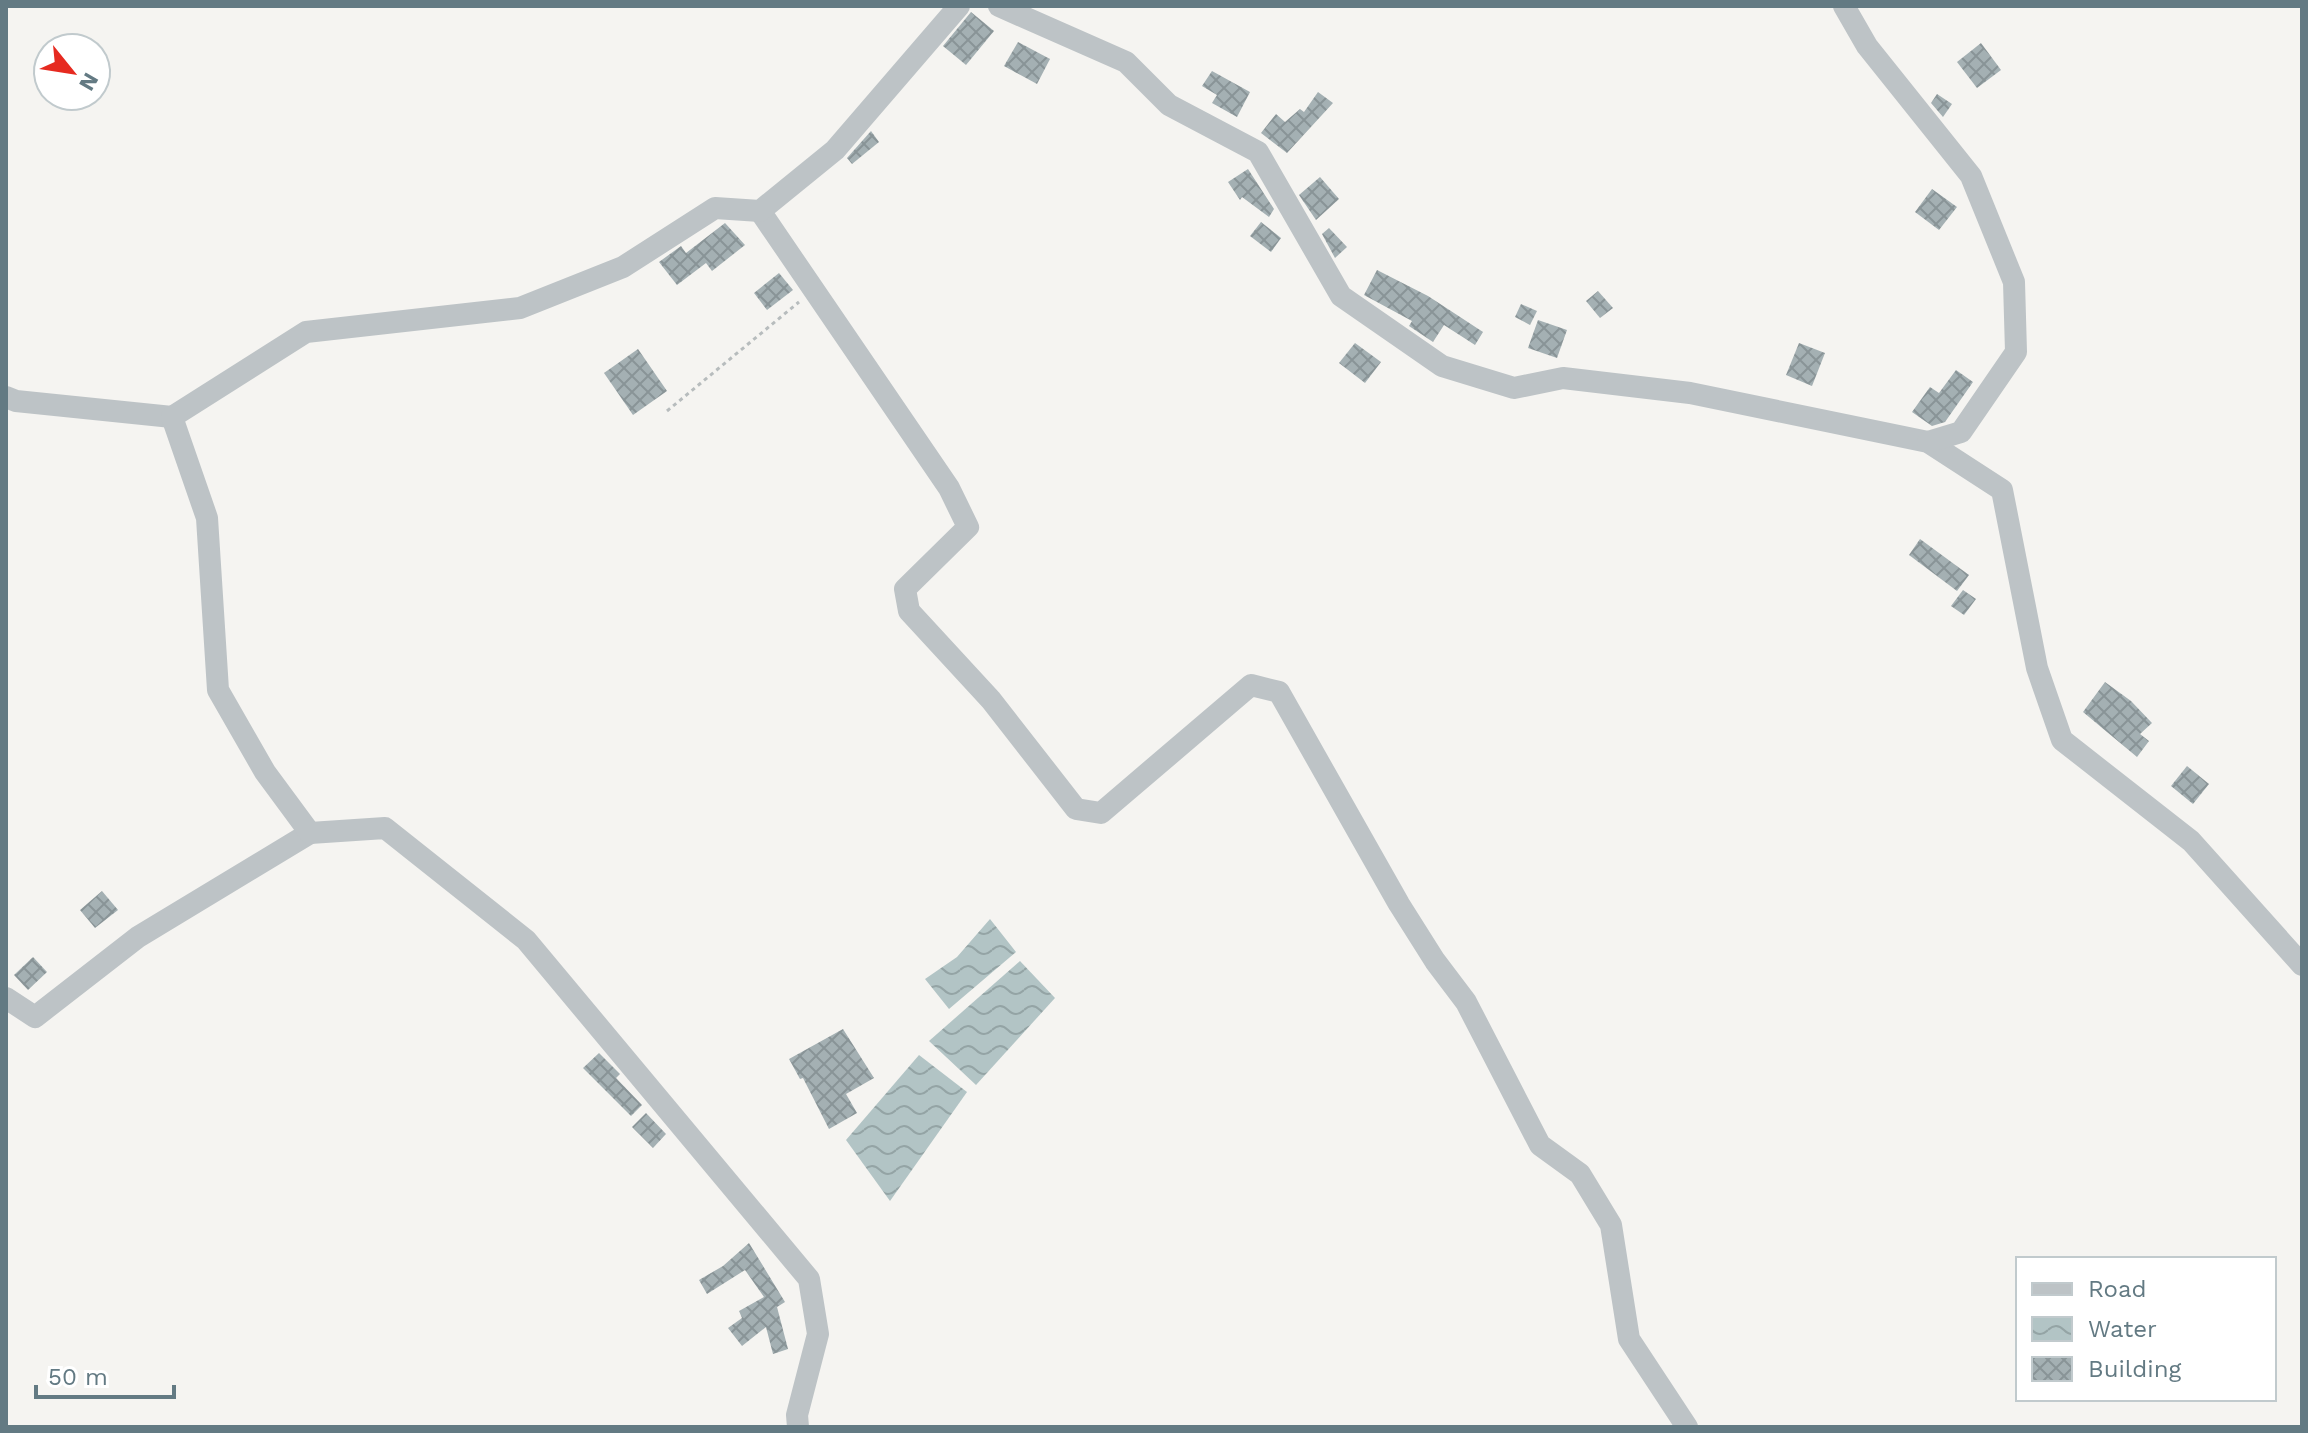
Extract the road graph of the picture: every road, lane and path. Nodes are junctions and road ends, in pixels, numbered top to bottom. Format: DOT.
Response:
graph roads {
  1 [pos="959,6"];
  2 [pos="999,6"];
  3 [pos="1844,6"];
  4 [pos="760,211"];
  5 [pos="815,290"];
  6 [pos="6,397"];
  7 [pos="667,411"];
  8 [pos="172,417"];
  9 [pos="1928,442"];
  10 [pos="310,833"];
  11 [pos="2302,965"];
  12 [pos="6,998"];
  13 [pos="798,1427"];
  14 [pos="1687,1427"];
  1 -- 4 [label="street"];
  2 -- 9 [label="street"];
  3 -- 9 [label="street"];
  4 -- 5 [label="street"];
  4 -- 8 [label="street"];
  5 -- 7 [label="path"];
  5 -- 14 [label="street"];
  6 -- 8 [label="street"];
  8 -- 10 [label="street"];
  9 -- 11 [label="street"];
  10 -- 12 [label="street"];
  10 -- 13 [label="street"];
}
